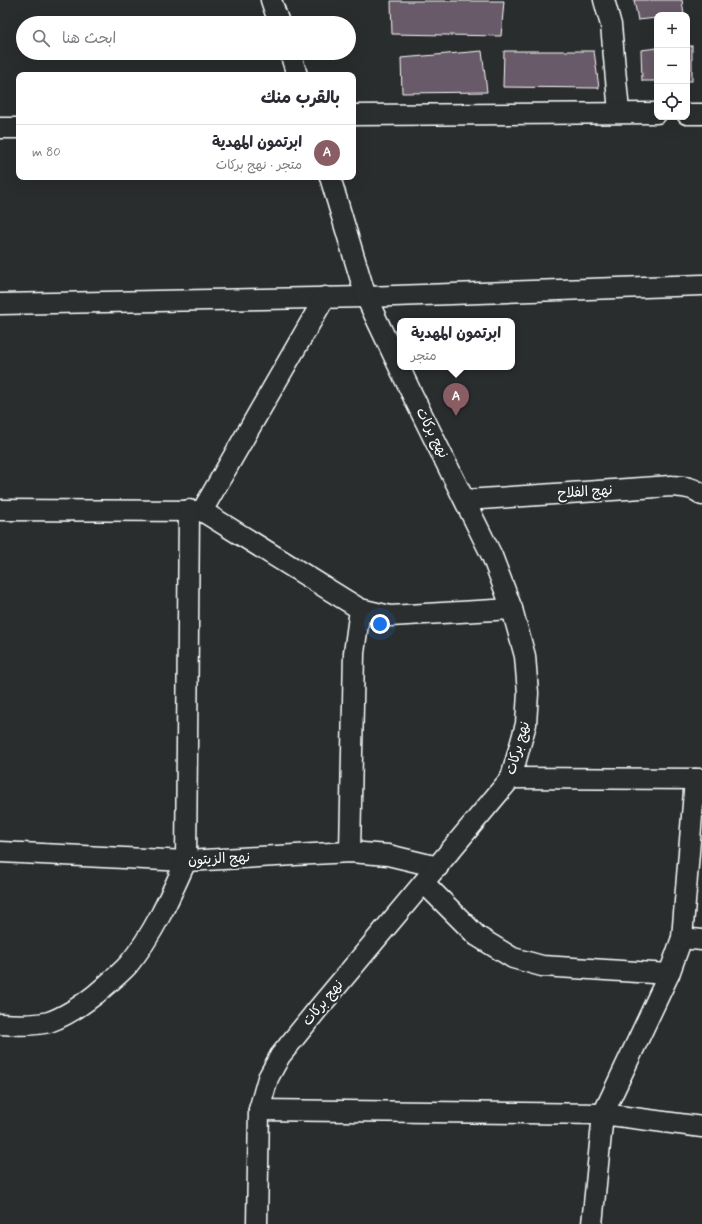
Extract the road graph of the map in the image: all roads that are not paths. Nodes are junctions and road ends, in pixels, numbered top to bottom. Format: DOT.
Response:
graph roads {
  1 [pos="271,0"];
  2 [pos="604,0"];
  3 [pos="277,16"];
  4 [pos="292,60"];
  5 [pos="296,72"];
  6 [pos="619,112"];
  7 [pos="654,113"];
  8 [pos="690,114"];
  9 [pos="702,114"];
  10 [pos="356,115"];
  11 [pos="0,128"];
  12 [pos="16,128"];
  13 [pos="331,180"];
  14 [pos="702,285"];
  15 [pos="326,297"];
  16 [pos="366,297"];
  17 [pos="0,304"];
  18 [pos="397,363"];
  19 [pos="401,370"];
  20 [pos="702,495"];
  21 [pos="466,500"];
  22 [pos="0,510"];
  23 [pos="195,511"];
  24 [pos="360,609"];
  25 [pos="512,610"];
  26 [pos="511,778"];
  27 [pos="698,779"];
  28 [pos="0,852"];
  29 [pos="350,852"];
  30 [pos="186,861"];
  31 [pos="438,866"];
  32 [pos="424,883"];
  33 [pos="682,938"];
  34 [pos="702,940"];
  35 [pos="669,974"];
  36 [pos="0,1024"];
  37 [pos="259,1110"];
  38 [pos="603,1114"];
  39 [pos="702,1127"];
  40 [pos="257,1224"];
  41 [pos="592,1224"];
  1 -- 3 [label="street"];
  2 -- 6 [label="street"];
  4 -- 5 [label="street"];
  6 -- 7 [label="street"];
  6 -- 10 [label="street"];
  8 -- 9 [label="street"];
  11 -- 12 [label="street"];
  13 -- 16 [label="street, نهج بركات"];
  14 -- 16 [label="street"];
  15 -- 16 [label="street"];
  15 -- 17 [label="street"];
  15 -- 23 [label="street"];
  16 -- 18 [label="street, نهج بركات"];
  19 -- 21 [label="street, نهج بركات"];
  20 -- 21 [label="street, نهج الفلاح"];
  21 -- 25 [label="street, نهج بركات"];
  22 -- 23 [label="street"];
  23 -- 24 [label="street"];
  23 -- 30 [label="street"];
  24 -- 25 [label="street"];
  24 -- 29 [label="street"];
  25 -- 26 [label="street, نهج بركات"];
  26 -- 27 [label="street"];
  26 -- 31 [label="street, نهج بركات"];
  27 -- 33 [label="street"];
  28 -- 30 [label="street, نهج الزيتون"];
  29 -- 30 [label="street, نهج الزيتون"];
  29 -- 31 [label="street, نهج الزيتون"];
  30 -- 36 [label="street"];
  31 -- 32 [label="street, نهج بركات"];
  32 -- 35 [label="street"];
  32 -- 37 [label="street, نهج بركات"];
  33 -- 34 [label="street"];
  33 -- 35 [label="street"];
  35 -- 38 [label="street"];
  37 -- 38 [label="street"];
  37 -- 40 [label="street, نهج بركات"];
  38 -- 39 [label="street"];
  38 -- 41 [label="street"];
}
